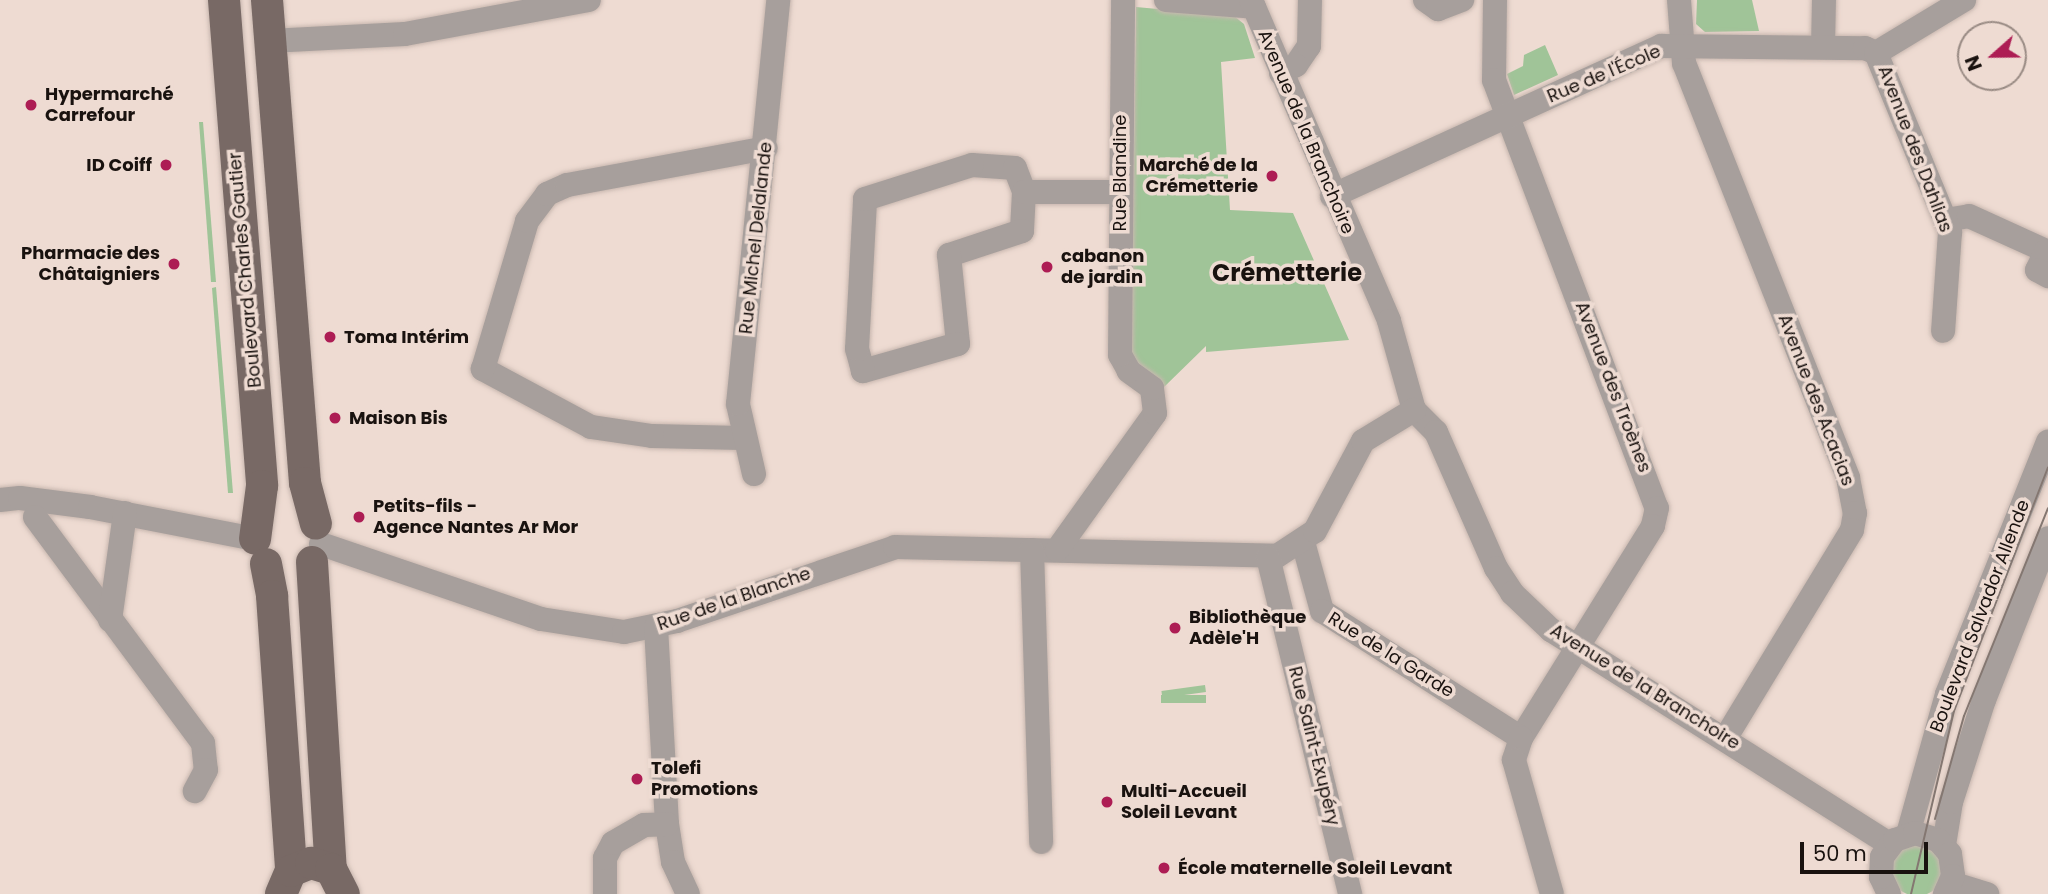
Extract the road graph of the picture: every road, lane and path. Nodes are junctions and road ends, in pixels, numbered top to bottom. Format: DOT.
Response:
graph roads {
  1 [pos="224,0"];
  2 [pos="267,0"];
  3 [pos="589,0"];
  4 [pos="778,0"];
  5 [pos="1123,0"];
  6 [pos="1166,0"];
  7 [pos="1310,0"];
  8 [pos="1425,0"];
  9 [pos="1462,0"];
  10 [pos="1495,0"];
  11 [pos="1679,0"];
  12 [pos="1824,0"];
  13 [pos="1964,0"];
  14 [pos="1252,4"];
  15 [pos="270,41"];
  16 [pos="1679,45"];
  17 [pos="1823,47"];
  18 [pos="1876,53"];
  19 [pos="1281,73"];
  20 [pos="1506,117"];
  21 [pos="766,148"];
  22 [pos="1024,192"];
  23 [pos="1119,192"];
  24 [pos="1332,196"];
  25 [pos="1945,220"];
  26 [pos="2048,276"];
  27 [pos="1943,331"];
  28 [pos="1414,410"];
  29 [pos="742,438"];
  30 [pos="2048,441"];
  31 [pos="754,474"];
  32 [pos="0,500"];
  33 [pos="125,513"];
  34 [pos="35,517"];
  35 [pos="2048,538"];
  36 [pos="1303,542"];
  37 [pos="316,543"];
  38 [pos="1032,550"];
  39 [pos="1057,550"];
  40 [pos="260,552"];
  41 [pos="1268,557"];
  42 [pos="1322,611"];
  43 [pos="110,620"];
  44 [pos="1284,621"];
  45 [pos="656,627"];
  46 [pos="1580,649"];
  47 [pos="1726,737"];
  48 [pos="1521,738"];
  49 [pos="195,791"];
  50 [pos="667,824"];
  51 [pos="1041,842"];
  52 [pos="1944,845"];
  53 [pos="1893,848"];
  54 [pos="338,882"];
  55 [pos="286,883"];
  56 [pos="1948,888"];
  57 [pos="605,894"];
  58 [pos="688,894"];
  59 [pos="1350,894"];
  60 [pos="1552,894"];
  61 [pos="1889,894"];
  62 [pos="1987,894"];
  1 -- 40 [label="main road, Boulevard Charles Gautier"];
  2 -- 15 [label="main road"];
  3 -- 15 [label="street"];
  4 -- 21 [label="street, Rue Michel Delalande"];
  5 -- 23 [label="street, Rue Blandine"];
  6 -- 14 [label="street"];
  7 -- 19 [label="street"];
  8 -- 9 [label="street"];
  10 -- 20 [label="street, Avenue des Troènes"];
  11 -- 16 [label="street"];
  12 -- 17 [label="street"];
  13 -- 18 [label="street"];
  14 -- 19 [label="street, Avenue de la Branchoire"];
  15 -- 37 [label="main road"];
  16 -- 17 [label="street, Rue de l'École"];
  16 -- 20 [label="street, Rue de l'École"];
  16 -- 47 [label="street, Avenue des Acacias"];
  17 -- 18 [label="street, Rue de l'École"];
  18 -- 25 [label="street, Avenue des Dahlias"];
  19 -- 24 [label="street, Avenue de la Branchoire"];
  20 -- 24 [label="street, Rue de l'École"];
  20 -- 46 [label="street, Avenue des Troènes"];
  21 -- 29 [label="street, Rue Michel Delalande"];
  21 -- 29 [label="street"];
  22 -- 22 [label="street"];
  22 -- 23 [label="street"];
  23 -- 39 [label="street, Rue Blandine"];
  24 -- 28 [label="street, Avenue de la Branchoire"];
  25 -- 26 [label="street"];
  25 -- 27 [label="street, Avenue des Dahlias"];
  28 -- 36 [label="street, Rue de la Blanche"];
  28 -- 46 [label="street, Avenue de la Branchoire"];
  29 -- 31 [label="street, Rue Michel Delalande"];
  30 -- 53 [label="street, Boulevard Salvador Allende"];
  32 -- 33 [label="street"];
  33 -- 40 [label="street"];
  33 -- 43 [label="street"];
  34 -- 43 [label="street"];
  35 -- 52 [label="street, Boulevard Salvador Allende"];
  36 -- 41 [label="street, Rue de la Blanche"];
  36 -- 42 [label="street, Rue de la Garde"];
  37 -- 40 [label="main road"];
  37 -- 40 [label="main road"];
  37 -- 45 [label="street, Rue de la Blanche"];
  37 -- 54 [label="main road"];
  38 -- 39 [label="street, Rue de la Blanche"];
  38 -- 45 [label="street, Rue de la Blanche"];
  38 -- 51 [label="street"];
  39 -- 41 [label="street, Rue de la Blanche"];
  40 -- 55 [label="main road, Boulevard Charles Gautier"];
  41 -- 44 [label="street, Rue Saint-Exupéry"];
  42 -- 44 [label="street"];
  42 -- 48 [label="street, Rue de la Garde"];
  43 -- 49 [label="street"];
  44 -- 59 [label="street, Rue Saint-Exupéry"];
  45 -- 50 [label="street"];
  46 -- 47 [label="street, Avenue de la Branchoire"];
  46 -- 48 [label="street"];
  47 -- 53 [label="street, Avenue de la Branchoire"];
  48 -- 60 [label="street"];
  50 -- 57 [label="street"];
  50 -- 58 [label="street"];
  52 -- 53 [label="street, Avenue de la Branchoire"];
  52 -- 56 [label="street"];
  53 -- 61 [label="street"];
  54 -- 55 [label="main road"];
  56 -- 62 [label="street"];
}
